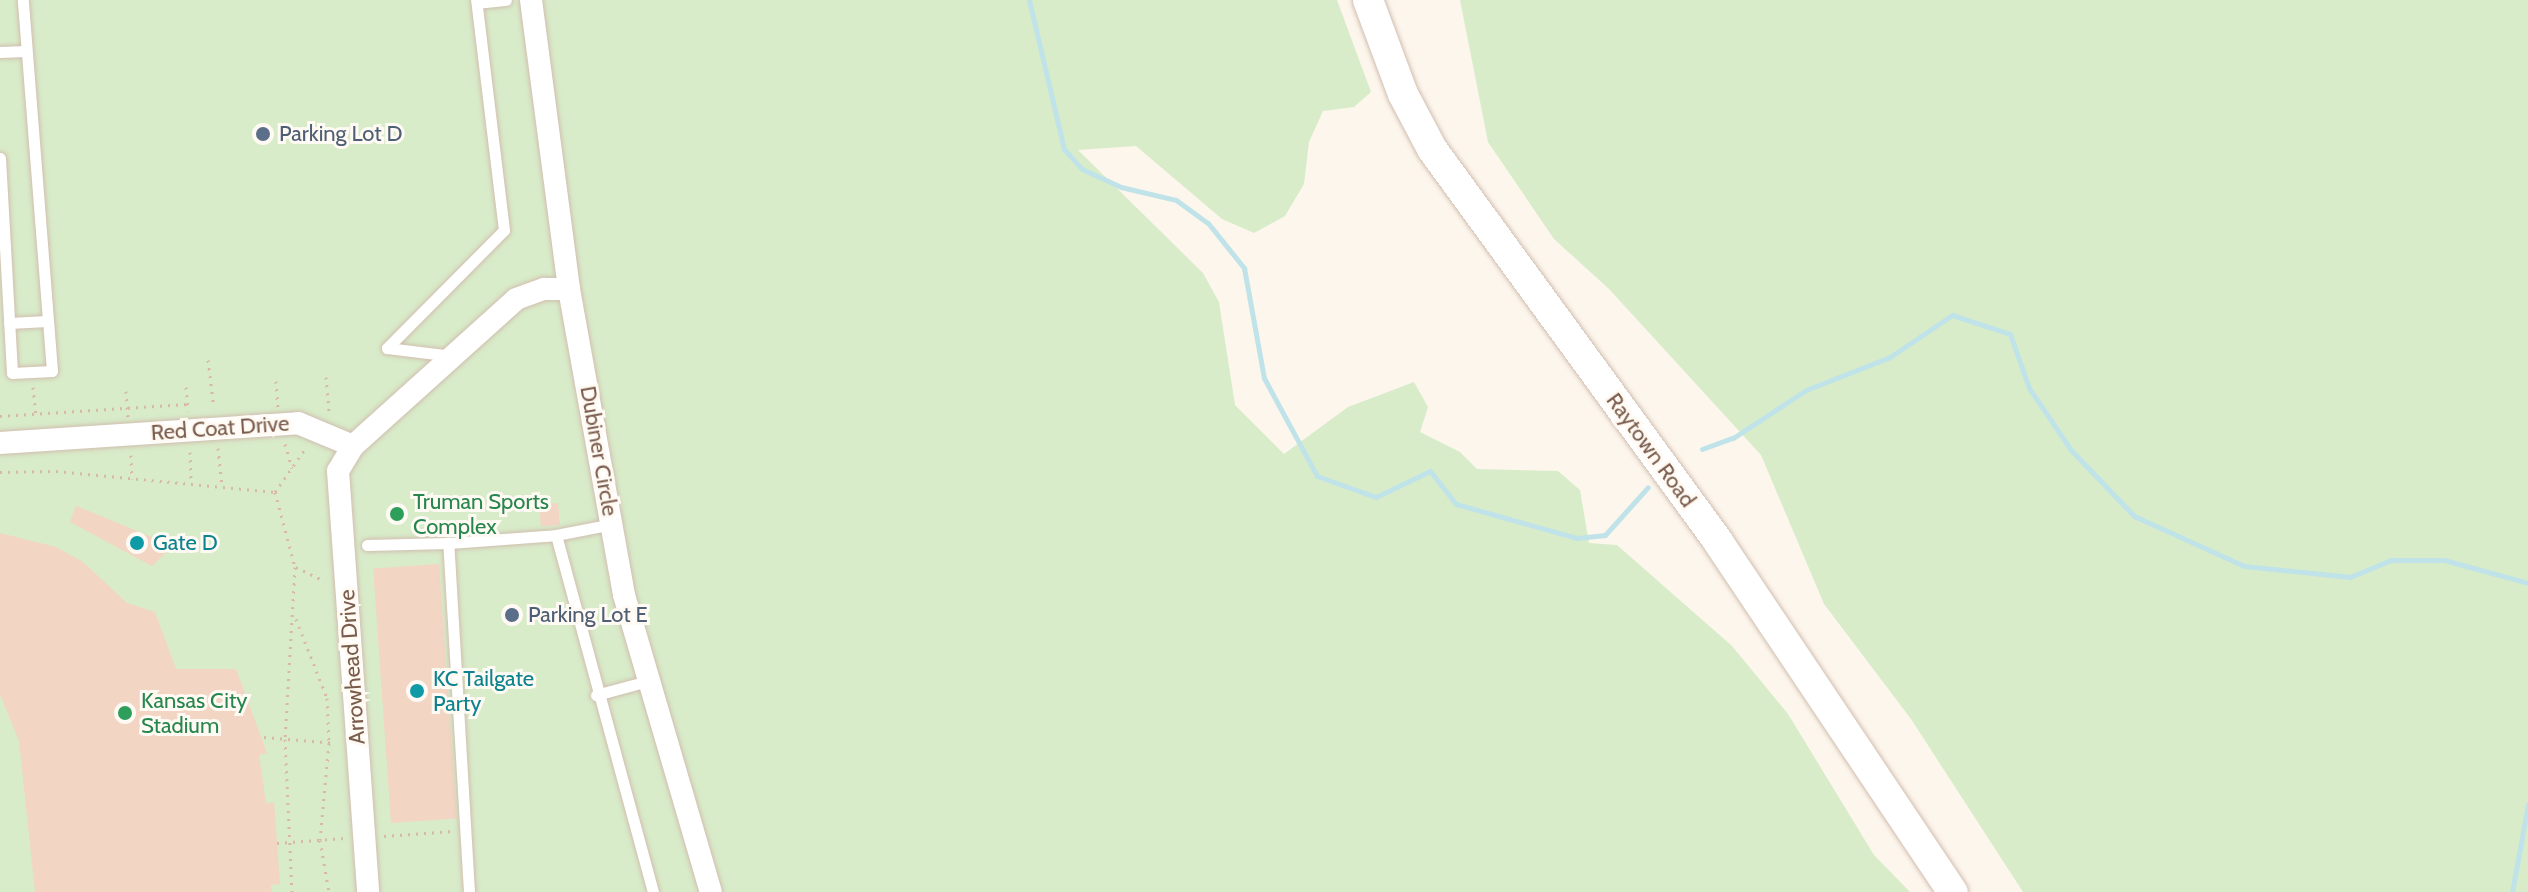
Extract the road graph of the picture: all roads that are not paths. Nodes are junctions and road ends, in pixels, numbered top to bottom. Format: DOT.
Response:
graph roads {
  1 [pos="23,0"];
  2 [pos="506,0"];
  3 [pos="531,0"];
  4 [pos="1368,0"];
  5 [pos="477,1"];
  6 [pos="26,51"];
  7 [pos="0,52"];
  8 [pos="0,158"];
  9 [pos="569,289"];
  10 [pos="47,321"];
  11 [pos="9,323"];
  12 [pos="454,356"];
  13 [pos="0,443"];
  14 [pos="353,446"];
  15 [pos="612,524"];
  16 [pos="556,535"];
  17 [pos="448,543"];
  18 [pos="367,545"];
  19 [pos="648,681"];
  20 [pos="596,695"];
  21 [pos="368,892"];
  22 [pos="469,892"];
  23 [pos="653,892"];
  24 [pos="711,892"];
  25 [pos="1953,892"];
  1 -- 6 [label="lane"];
  2 -- 5 [label="lane"];
  3 -- 9 [label="street, Dubiner Circle"];
  4 -- 25 [label="main road, Raytown Road"];
  5 -- 12 [label="lane"];
  6 -- 7 [label="lane"];
  6 -- 10 [label="lane"];
  8 -- 11 [label="lane"];
  9 -- 12 [label="street"];
  9 -- 15 [label="street, Dubiner Circle"];
  10 -- 11 [label="lane"];
  10 -- 11 [label="lane"];
  12 -- 14 [label="street"];
  13 -- 14 [label="street, Red Coat Drive"];
  14 -- 21 [label="street, Arrowhead Drive"];
  15 -- 16 [label="lane"];
  15 -- 19 [label="street, Dubiner Circle"];
  16 -- 17 [label="lane"];
  16 -- 20 [label="lane"];
  17 -- 18 [label="lane"];
  17 -- 22 [label="lane"];
  19 -- 20 [label="lane"];
  19 -- 24 [label="street, Dubiner Circle"];
  20 -- 23 [label="lane"];
}
